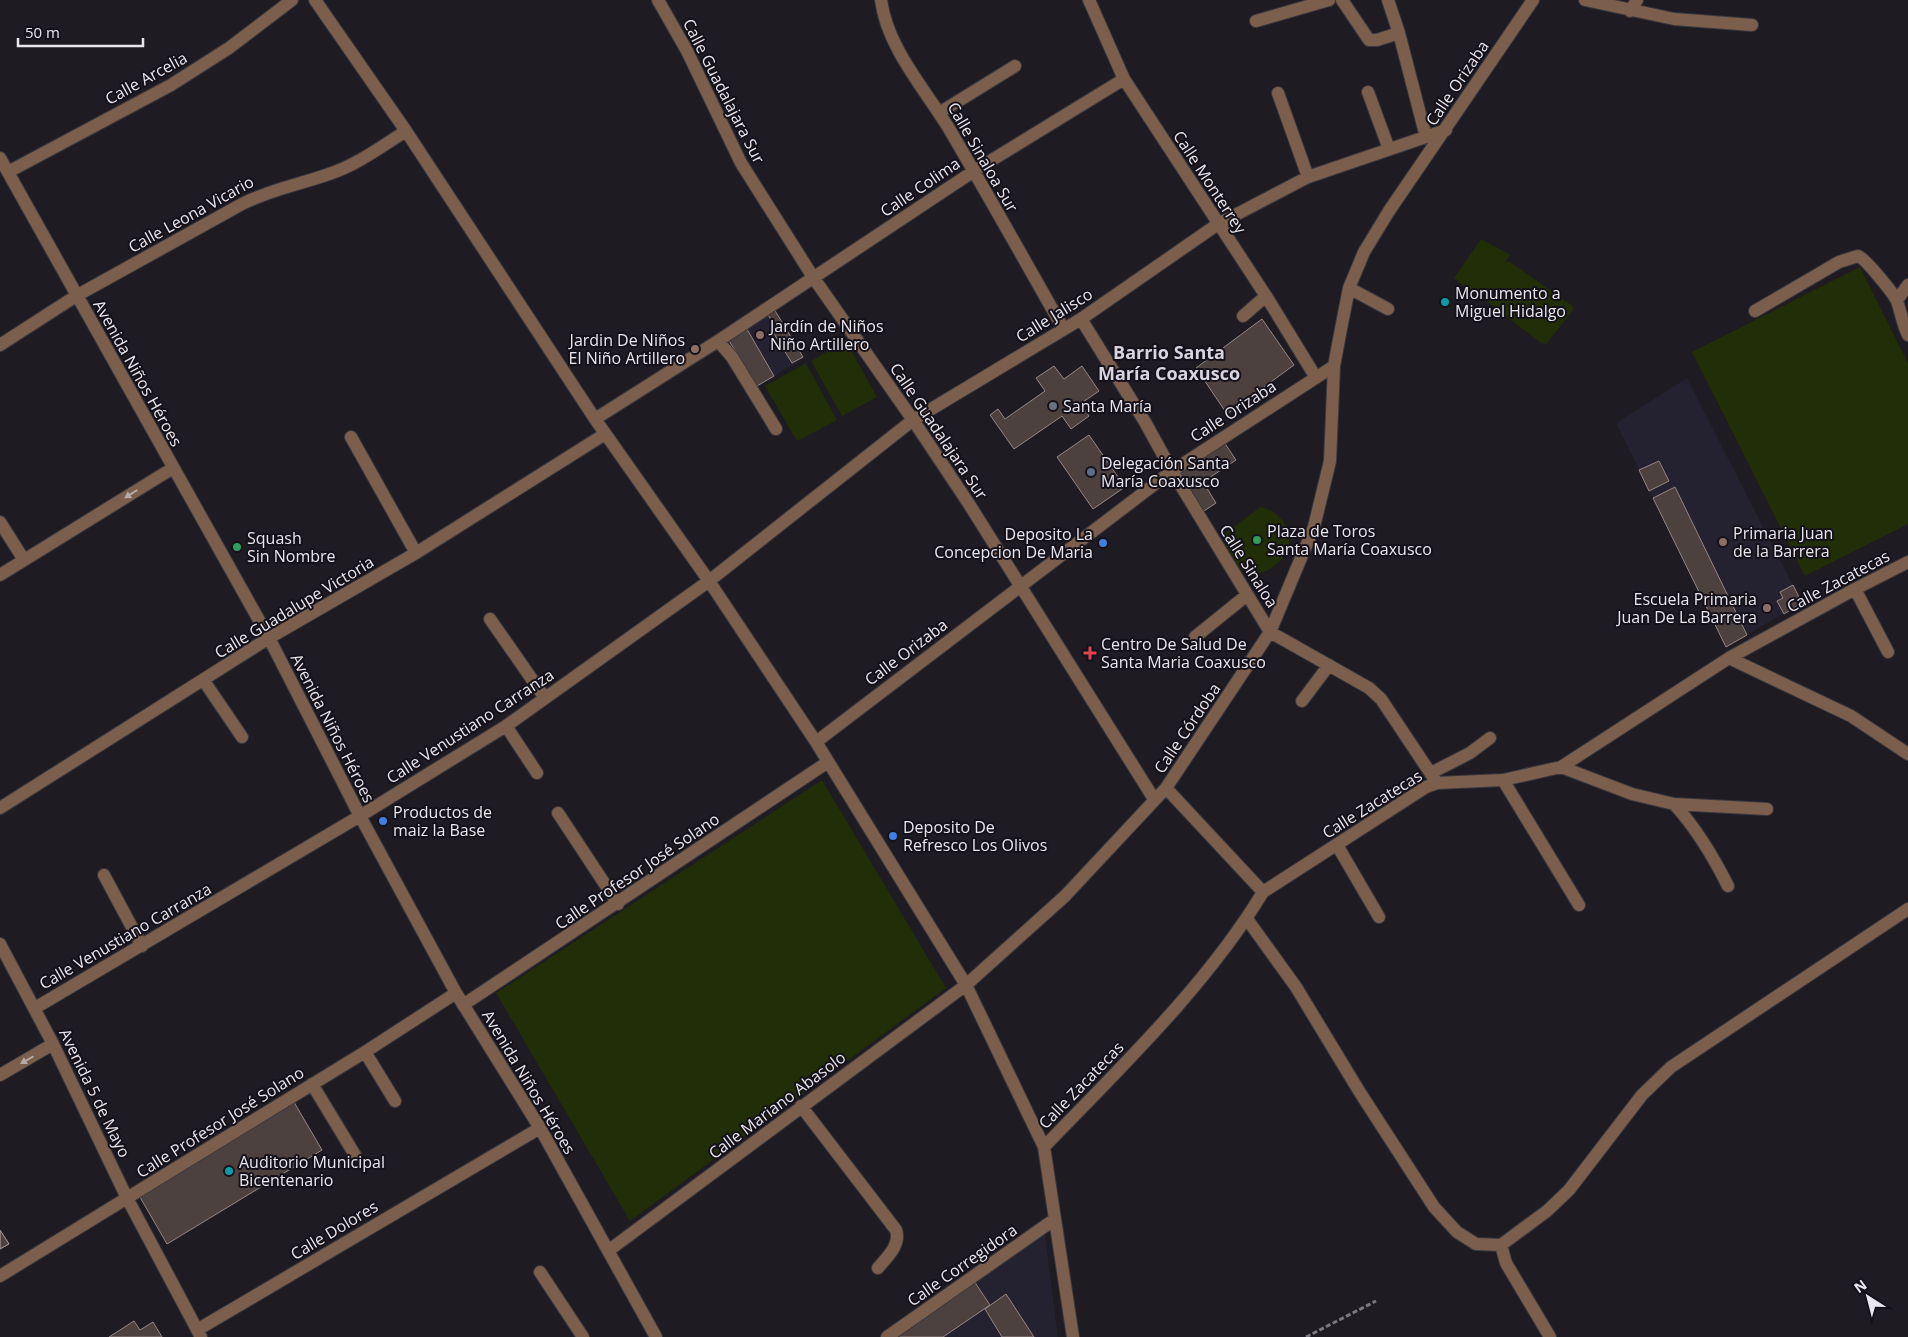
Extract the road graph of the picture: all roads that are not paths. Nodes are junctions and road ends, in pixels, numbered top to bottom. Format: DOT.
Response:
graph roads {
  1 [pos="292,0"];
  2 [pos="314,0"];
  3 [pos="658,0"];
  4 [pos="881,0"];
  5 [pos="1089,0"];
  6 [pos="1329,0"];
  7 [pos="1342,0"];
  8 [pos="1388,0"];
  9 [pos="1533,0"];
  10 [pos="1584,0"];
  11 [pos="1633,5"];
  12 [pos="1256,21"];
  13 [pos="1752,25"];
  14 [pos="1399,32"];
  15 [pos="1015,66"];
  16 [pos="1124,79"];
  17 [pos="1368,92"];
  18 [pos="1278,93"];
  19 [pos="939,113"];
  20 [pos="1446,130"];
  21 [pos="406,131"];
  22 [pos="1426,137"];
  23 [pos="1389,149"];
  24 [pos="0,158"];
  25 [pos="974,171"];
  26 [pos="8,172"];
  27 [pos="1308,177"];
  28 [pos="1218,224"];
  29 [pos="813,277"];
  30 [pos="1908,285"];
  31 [pos="1349,288"];
  32 [pos="76,296"];
  33 [pos="1266,296"];
  34 [pos="1897,300"];
  35 [pos="1388,309"];
  36 [pos="1755,311"];
  37 [pos="1243,316"];
  38 [pos="1080,319"];
  39 [pos="1064,328"];
  40 [pos="1908,335"];
  41 [pos="718,341"];
  42 [pos="0,344"];
  43 [pos="1334,366"];
  44 [pos="1315,376"];
  45 [pos="595,419"];
  46 [pos="913,420"];
  47 [pos="776,429"];
  48 [pos="605,434"];
  49 [pos="351,438"];
  50 [pos="173,468"];
  51 [pos="1172,471"];
  52 [pos="0,522"];
  53 [pos="416,553"];
  54 [pos="24,560"];
  55 [pos="1908,562"];
  56 [pos="0,575"];
  57 [pos="709,581"];
  58 [pos="1019,586"];
  59 [pos="1855,589"];
  60 [pos="1247,595"];
  61 [pos="490,619"];
  62 [pos="1270,632"];
  63 [pos="1195,637"];
  64 [pos="269,638"];
  65 [pos="1888,652"];
  66 [pos="1729,658"];
  67 [pos="1329,665"];
  68 [pos="204,681"];
  69 [pos="545,698"];
  70 [pos="1302,701"];
  71 [pos="506,726"];
  72 [pos="242,736"];
  73 [pos="1490,738"];
  74 [pos="816,742"];
  75 [pos="1908,754"];
  76 [pos="828,762"];
  77 [pos="1561,767"];
  78 [pos="537,773"];
  79 [pos="1434,778"];
  80 [pos="1503,780"];
  81 [pos="1166,788"];
  82 [pos="1154,799"];
  83 [pos="1674,804"];
  84 [pos="0,808"];
  85 [pos="1767,809"];
  86 [pos="558,814"];
  87 [pos="360,816"];
  88 [pos="1337,845"];
  89 [pos="104,875"];
  90 [pos="1728,886"];
  91 [pos="1263,892"];
  92 [pos="618,904"];
  93 [pos="1579,905"];
  94 [pos="1908,909"];
  95 [pos="1380,917"];
  96 [pos="1247,919"];
  97 [pos="0,944"];
  98 [pos="142,946"];
  99 [pos="4,959"];
  100 [pos="966,985"];
  101 [pos="456,993"];
  102 [pos="463,1005"];
  103 [pos="35,1008"];
  104 [pos="53,1044"];
  105 [pos="365,1052"];
  106 [pos="0,1075"];
  107 [pos="312,1084"];
  108 [pos="395,1101"];
  109 [pos="801,1106"];
  110 [pos="540,1128"];
  111 [pos="1044,1147"];
  112 [pos="354,1155"];
  113 [pos="127,1198"];
  114 [pos="1055,1219"];
  115 [pos="1501,1246"];
  116 [pos="608,1251"];
  117 [pos="878,1268"];
  118 [pos="540,1272"];
  119 [pos="0,1276"];
  120 [pos="199,1334"];
  121 [pos="652,1336"];
  122 [pos="583,1337"];
  123 [pos="888,1337"];
  124 [pos="1073,1337"];
  125 [pos="1550,1337"];
  1 -- 26 [label="street, Calle Arcelia"];
  2 -- 21 [label="street"];
  3 -- 29 [label="street, Calle Guadalajara Sur"];
  4 -- 19 [label="street, Calle Sinaloa Sur"];
  5 -- 16 [label="street, Calle Monterrey"];
  6 -- 12 [label="street"];
  7 -- 14 [label="street"];
  8 -- 14 [label="street"];
  9 -- 20 [label="street, Calle Orizaba"];
  10 -- 11 [label="street"];
  11 -- 13 [label="street"];
  14 -- 22 [label="street"];
  15 -- 19 [label="street"];
  16 -- 25 [label="street, Calle Colima"];
  16 -- 28 [label="street, Calle Monterrey"];
  17 -- 23 [label="street"];
  18 -- 27 [label="street"];
  19 -- 25 [label="street, Calle Sinaloa Sur"];
  20 -- 22 [label="street, Calle Jalisco"];
  20 -- 31 [label="street, Calle Orizaba"];
  21 -- 32 [label="street, Calle Leona Vicario"];
  21 -- 45 [label="street"];
  22 -- 23 [label="street, Calle Jalisco"];
  23 -- 27 [label="street, Calle Jalisco"];
  24 -- 26 [label="street, Avenida Niños Héroes"];
  25 -- 29 [label="street, Calle Colima"];
  25 -- 39 [label="street, Calle Sinaloa Sur"];
  26 -- 32 [label="street, Avenida Niños Héroes"];
  27 -- 28 [label="street, Calle Jalisco"];
  28 -- 33 [label="street, Calle Monterrey"];
  28 -- 38 [label="street, Calle Jalisco"];
  29 -- 41 [label="street"];
  29 -- 46 [label="street, Calle Guadalajara Sur"];
  30 -- 34 [label="street"];
  31 -- 35 [label="street"];
  31 -- 43 [label="street, Calle Orizaba"];
  32 -- 42 [label="street, Calle Leona Vicario"];
  32 -- 50 [label="street, Avenida Niños Héroes"];
  33 -- 37 [label="street"];
  33 -- 44 [label="street, Calle Monterrey"];
  34 -- 36 [label="street"];
  34 -- 40 [label="street"];
  38 -- 39 [label="street, Calle Jalisco"];
  38 -- 51 [label="street, Calle Sinaloa"];
  39 -- 46 [label="street, Calle Jalisco"];
  41 -- 45 [label="street"];
  41 -- 47 [label="street"];
  43 -- 44 [label="street, Calle Orizaba"];
  43 -- 62 [label="street, Calle Córdoba"];
  44 -- 51 [label="street, Calle Orizaba"];
  45 -- 48 [label="street"];
  46 -- 57 [label="street, Calle Jalisco"];
  46 -- 58 [label="street, Calle Guadalajara Sur"];
  48 -- 53 [label="street, Calle Guadalupe Victoria"];
  48 -- 57 [label="street"];
  49 -- 53 [label="street"];
  50 -- 54 [label="street, one-way"];
  50 -- 64 [label="street, Avenida Niños Héroes"];
  51 -- 58 [label="street, Calle Orizaba"];
  51 -- 60 [label="street, Calle Sinaloa"];
  52 -- 54 [label="street"];
  53 -- 64 [label="street, Calle Guadalupe Victoria"];
  54 -- 56 [label="street"];
  55 -- 59 [label="street, Calle Zacatecas"];
  57 -- 69 [label="street, Calle Venustiano Carranza"];
  57 -- 74 [label="street"];
  58 -- 74 [label="street, Calle Orizaba"];
  58 -- 82 [label="street, Calle Guadalajara Sur"];
  59 -- 65 [label="street"];
  59 -- 66 [label="street, Calle Zacatecas"];
  60 -- 62 [label="street, Calle Sinaloa"];
  60 -- 63 [label="street"];
  61 -- 69 [label="street"];
  62 -- 67 [label="street, Calle Sinaloa"];
  62 -- 81 [label="street, Calle Córdoba"];
  64 -- 68 [label="street, Calle Guadalupe Victoria"];
  64 -- 87 [label="street, Avenida Niños Héroes"];
  66 -- 75 [label="street"];
  66 -- 77 [label="street, Calle Zacatecas"];
  67 -- 70 [label="street"];
  67 -- 79 [label="street, Calle Sinaloa"];
  68 -- 72 [label="street"];
  68 -- 84 [label="street, Calle Guadalupe Victoria"];
  69 -- 71 [label="street, Calle Venustiano Carranza"];
  71 -- 78 [label="street"];
  71 -- 87 [label="street, Calle Venustiano Carranza"];
  73 -- 79 [label="street"];
  74 -- 76 [label="street"];
  76 -- 92 [label="street, Calle Profesor José Solano"];
  76 -- 100 [label="street"];
  77 -- 80 [label="street, Calle Zacatecas"];
  77 -- 83 [label="street"];
  79 -- 80 [label="street, Calle Zacatecas"];
  79 -- 88 [label="street, Calle Zacatecas"];
  80 -- 93 [label="street"];
  81 -- 82 [label="street, Calle Córdoba"];
  81 -- 91 [label="street"];
  82 -- 100 [label="street, Calle Córdoba"];
  83 -- 85 [label="street"];
  83 -- 90 [label="street"];
  86 -- 92 [label="street"];
  87 -- 98 [label="street, Calle Venustiano Carranza"];
  87 -- 101 [label="street, Avenida Niños Héroes"];
  88 -- 91 [label="street, Calle Zacatecas"];
  88 -- 95 [label="street"];
  89 -- 98 [label="street"];
  91 -- 96 [label="street, Calle Zacatecas"];
  92 -- 102 [label="street, Calle Profesor José Solano"];
  94 -- 115 [label="street"];
  96 -- 111 [label="street, Calle Zacatecas"];
  96 -- 115 [label="street"];
  97 -- 99 [label="street, Avenida 5 de Mayo"];
  98 -- 103 [label="street, Calle Venustiano Carranza"];
  99 -- 103 [label="street, Avenida 5 de Mayo"];
  100 -- 109 [label="street, Calle Mariano Abasolo"];
  100 -- 111 [label="street"];
  101 -- 102 [label="street, Avenida Niños Héroes"];
  101 -- 105 [label="street, Calle Profesor José Solano"];
  102 -- 110 [label="street, Avenida Niños Héroes"];
  103 -- 104 [label="street, Avenida 5 de Mayo"];
  104 -- 106 [label="street, one-way"];
  104 -- 113 [label="street, Avenida 5 de Mayo"];
  105 -- 107 [label="street, Calle Profesor José Solano"];
  105 -- 108 [label="street"];
  107 -- 112 [label="street"];
  107 -- 113 [label="street, Calle Profesor José Solano"];
  109 -- 116 [label="street, Calle Mariano Abasolo"];
  109 -- 117 [label="street"];
  110 -- 116 [label="street, Avenida Niños Héroes"];
  110 -- 120 [label="street, Calle Dolores"];
  111 -- 114 [label="street"];
  113 -- 119 [label="street, Calle Profesor José Solano"];
  113 -- 120 [label="street, Avenida 5 de Mayo"];
  114 -- 123 [label="street, Calle Corregidora"];
  114 -- 124 [label="street"];
  115 -- 125 [label="street"];
  116 -- 121 [label="street, Avenida Niños Héroes"];
  118 -- 122 [label="street"];
}
